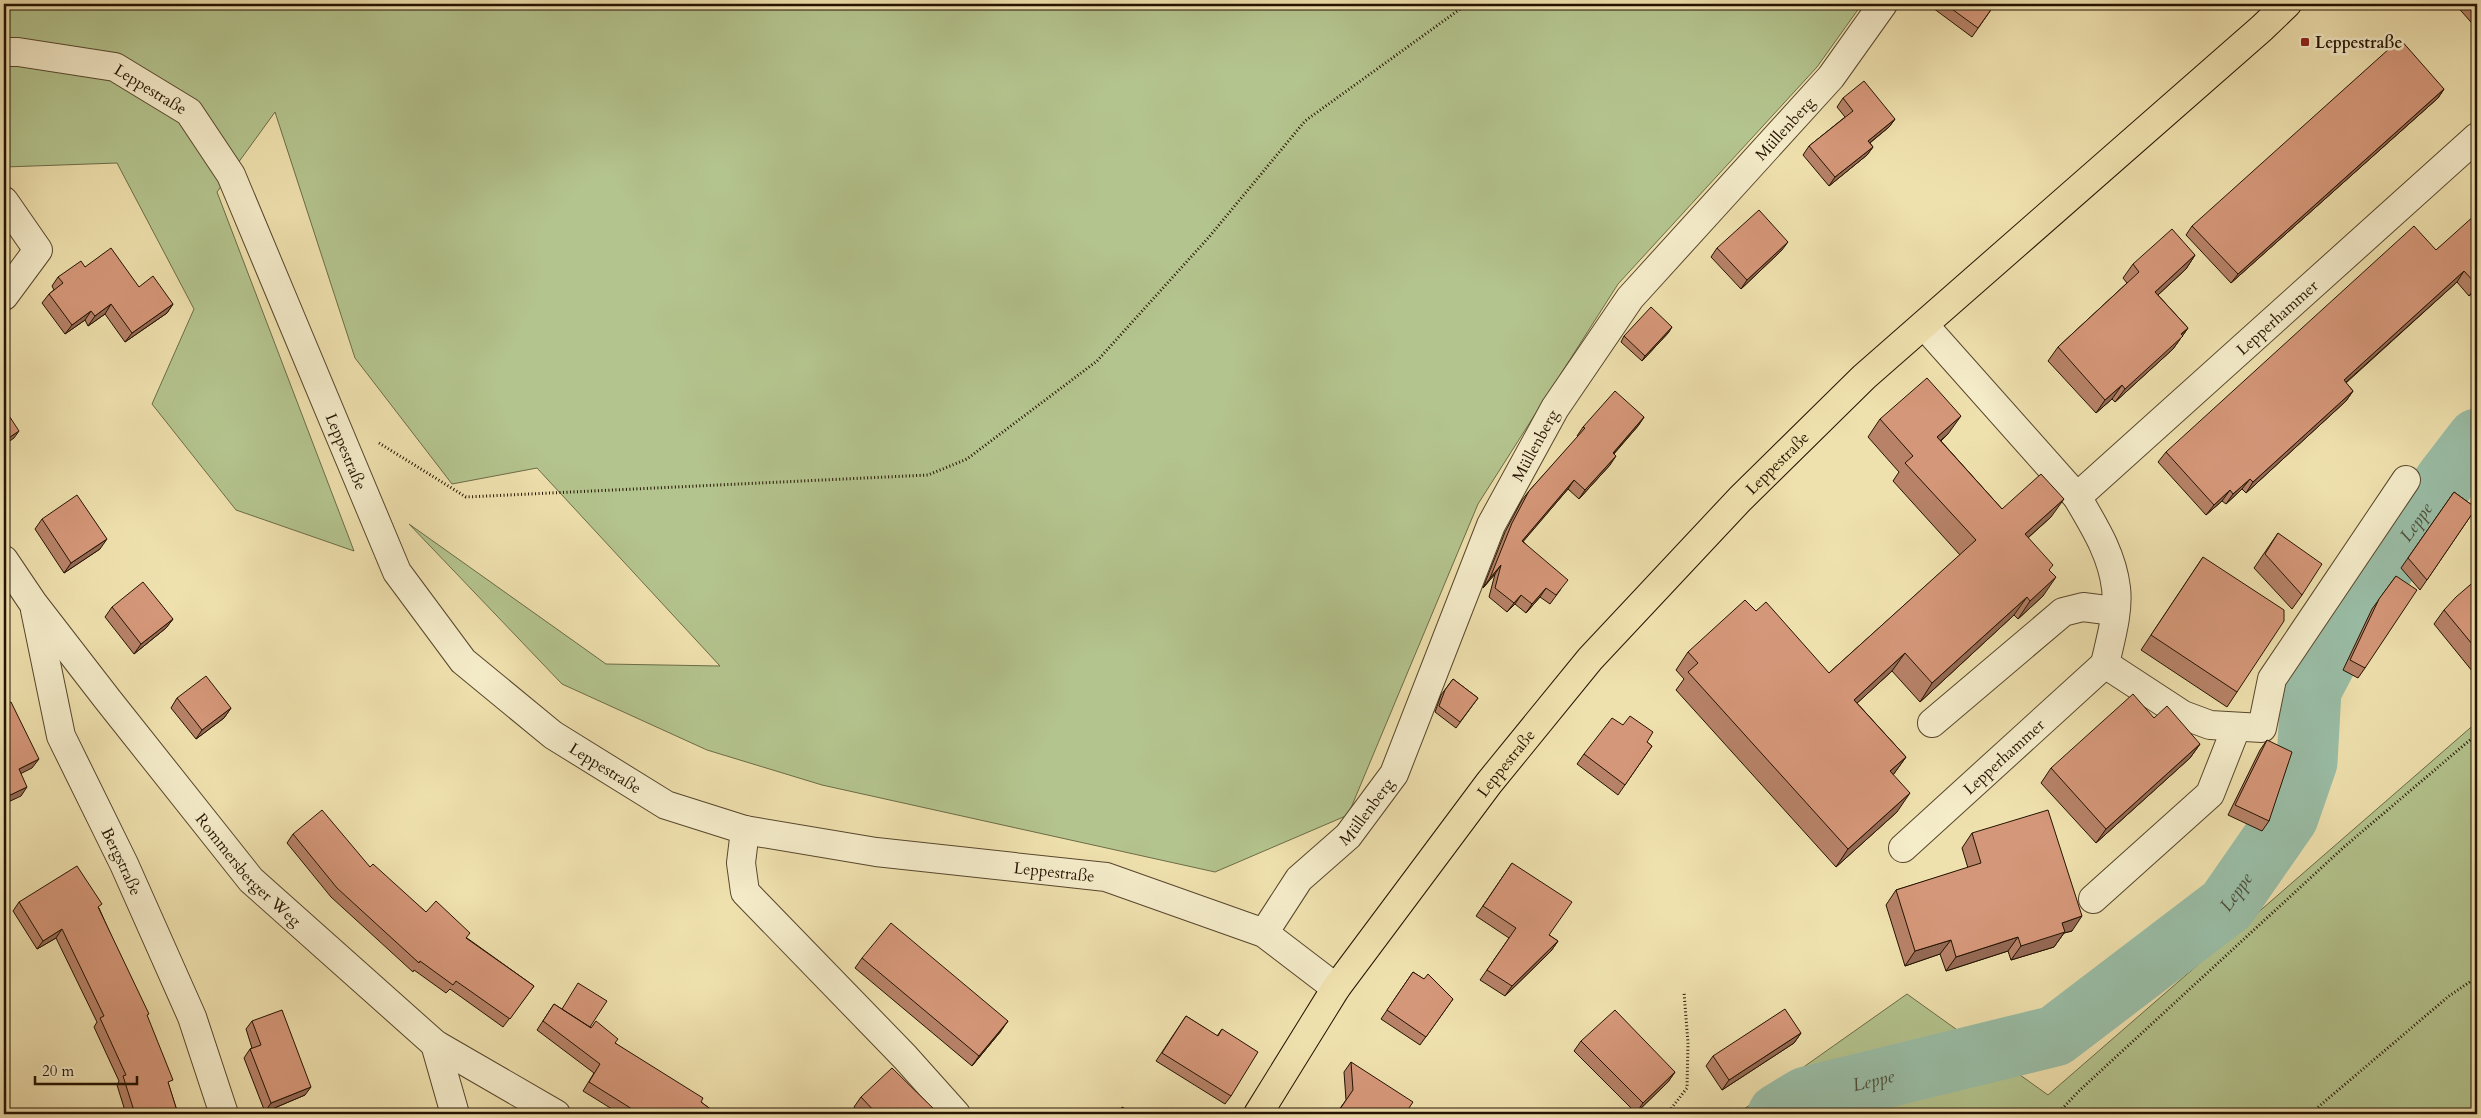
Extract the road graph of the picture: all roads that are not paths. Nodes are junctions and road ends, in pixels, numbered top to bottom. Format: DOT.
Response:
graph roads {
  1 [pos="1883,4"];
  2 [pos="2287,4"];
  3 [pos="4,52"];
  4 [pos="2477,137"];
  5 [pos="4,201"];
  6 [pos="4,296"];
  7 [pos="1924,325"];
  8 [pos="2406,480"];
  9 [pos="2077,497"];
  10 [pos="4,560"];
  11 [pos="33,603"];
  12 [pos="2114,611"];
  13 [pos="2105,664"];
  14 [pos="1932,723"];
  15 [pos="2249,728"];
  16 [pos="746,830"];
  17 [pos="1903,848"];
  18 [pos="2093,899"];
  19 [pos="1264,932"];
  20 [pos="1336,988"];
  21 [pos="435,1044"];
  22 [pos="224,1114"];
  23 [pos="455,1114"];
  24 [pos="556,1114"];
  25 [pos="956,1114"];
  26 [pos="1258,1114"];
  1 -- 19 [label="street, Müllenberg"];
  2 -- 7 [label="main road, Leppestraße"];
  3 -- 16 [label="street, Leppestraße"];
  4 -- 9 [label="street, Lepperhammer"];
  5 -- 6 [label="street"];
  7 -- 9 [label="street"];
  7 -- 20 [label="main road, Leppestraße"];
  8 -- 15 [label="street"];
  9 -- 12 [label="street"];
  10 -- 11 [label="street, Rommersberger Weg"];
  11 -- 21 [label="street, Rommersberger Weg"];
  11 -- 22 [label="street, Bergstraße"];
  12 -- 13 [label="street"];
  12 -- 14 [label="street"];
  13 -- 15 [label="street"];
  13 -- 17 [label="street, Lepperhammer"];
  15 -- 18 [label="street"];
  16 -- 19 [label="street, Leppestraße"];
  16 -- 25 [label="street"];
  19 -- 20 [label="street, Leppestraße"];
  20 -- 26 [label="main road, Leppestraße"];
  21 -- 23 [label="street"];
  21 -- 24 [label="street, Rommersberger Weg"];
}
